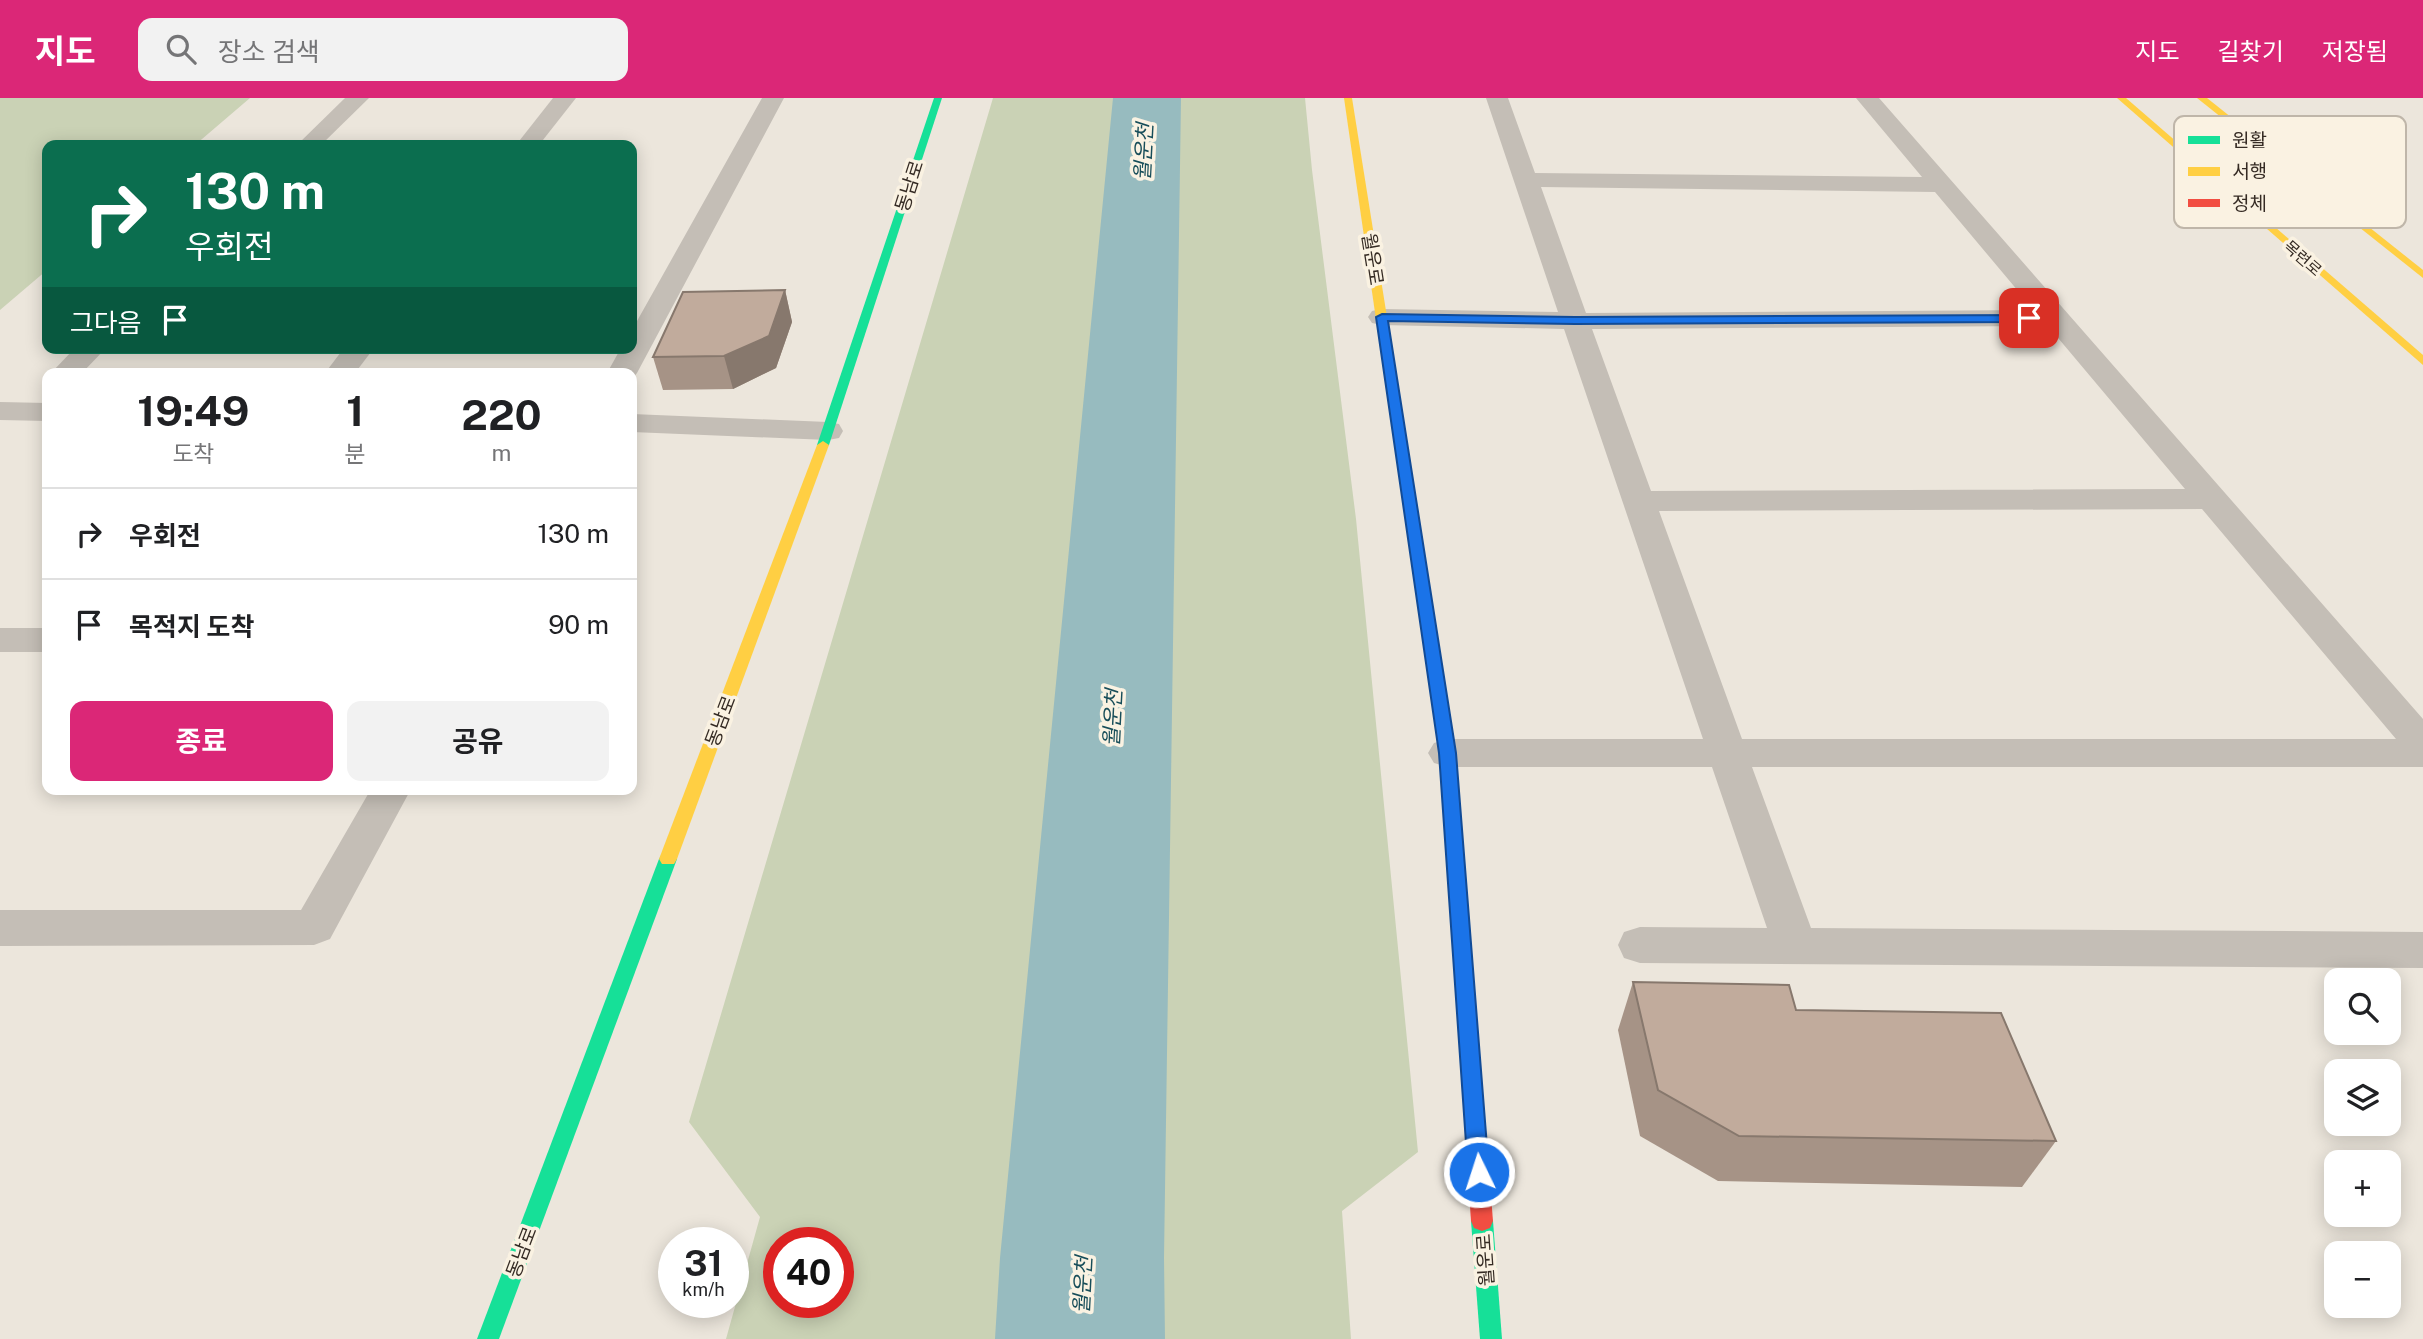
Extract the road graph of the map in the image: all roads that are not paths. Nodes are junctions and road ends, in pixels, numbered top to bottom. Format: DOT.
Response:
graph roads {
  1 [pos="358,98"];
  2 [pos="565,98"];
  3 [pos="772,98"];
  4 [pos="938,98"];
  5 [pos="1348,98"];
  6 [pos="1497,98"];
  7 [pos="1867,98"];
  8 [pos="2121,98"];
  9 [pos="2201,98"];
  10 [pos="2224,116"];
  11 [pos="313,140"];
  12 [pos="531,140"];
  13 [pos="2174,144"];
  14 [pos="1526,180"];
  15 [pos="1942,186"];
  16 [pos="2270,228"];
  17 [pos="2364,228"];
  18 [pos="2423,275"];
  19 [pos="1382,317"];
  20 [pos="2056,318"];
  21 [pos="1575,321"];
  22 [pos="637,346"];
  23 [pos="86,354"];
  24 [pos="354,354"];
  25 [pos="2423,361"];
  26 [pos="70,368"];
  27 [pos="343,368"];
  28 [pos="42,394"];
  29 [pos="23,411"];
  30 [pos="637,423"];
  31 [pos="828,431"];
  32 [pos="2212,499"];
  33 [pos="1638,501"];
  34 [pos="0,640"];
  35 [pos="42,640"];
  36 [pos="2423,745"];
  37 [pos="1448,753"];
  38 [pos="1727,753"];
  39 [pos="2423,753"];
  40 [pos="388,795"];
  41 [pos="0,928"];
  42 [pos="1640,945"];
  43 [pos="1795,946"];
  44 [pos="2423,950"];
  45 [pos="488,1339"];
  46 [pos="1491,1339"];
  1 -- 11 [label="street"];
  2 -- 12 [label="street"];
  3 -- 22 [label="street"];
  4 -- 31 [label="street, 동남로"];
  5 -- 19 [label="street, 월운로"];
  6 -- 14 [label="street"];
  7 -- 15 [label="street"];
  8 -- 13 [label="street, 목련로"];
  9 -- 10 [label="street"];
  14 -- 15 [label="street"];
  14 -- 21 [label="street"];
  15 -- 20 [label="street"];
  16 -- 25 [label="street, 목련로"];
  17 -- 18 [label="street"];
  19 -- 21 [label="street"];
  19 -- 37 [label="street, 월운로"];
  20 -- 21 [label="street"];
  20 -- 32 [label="street"];
  21 -- 33 [label="street"];
  23 -- 26 [label="street"];
  24 -- 27 [label="street"];
  28 -- 29 [label="street"];
  30 -- 31 [label="street"];
  31 -- 45 [label="street, 동남로"];
  32 -- 33 [label="street"];
  32 -- 36 [label="street"];
  33 -- 38 [label="street"];
  34 -- 35 [label="street"];
  37 -- 38 [label="street"];
  37 -- 46 [label="street, 월운로"];
  38 -- 39 [label="street"];
  38 -- 43 [label="street"];
  40 -- 41 [label="street"];
  42 -- 43 [label="street"];
  43 -- 44 [label="street"];
}
